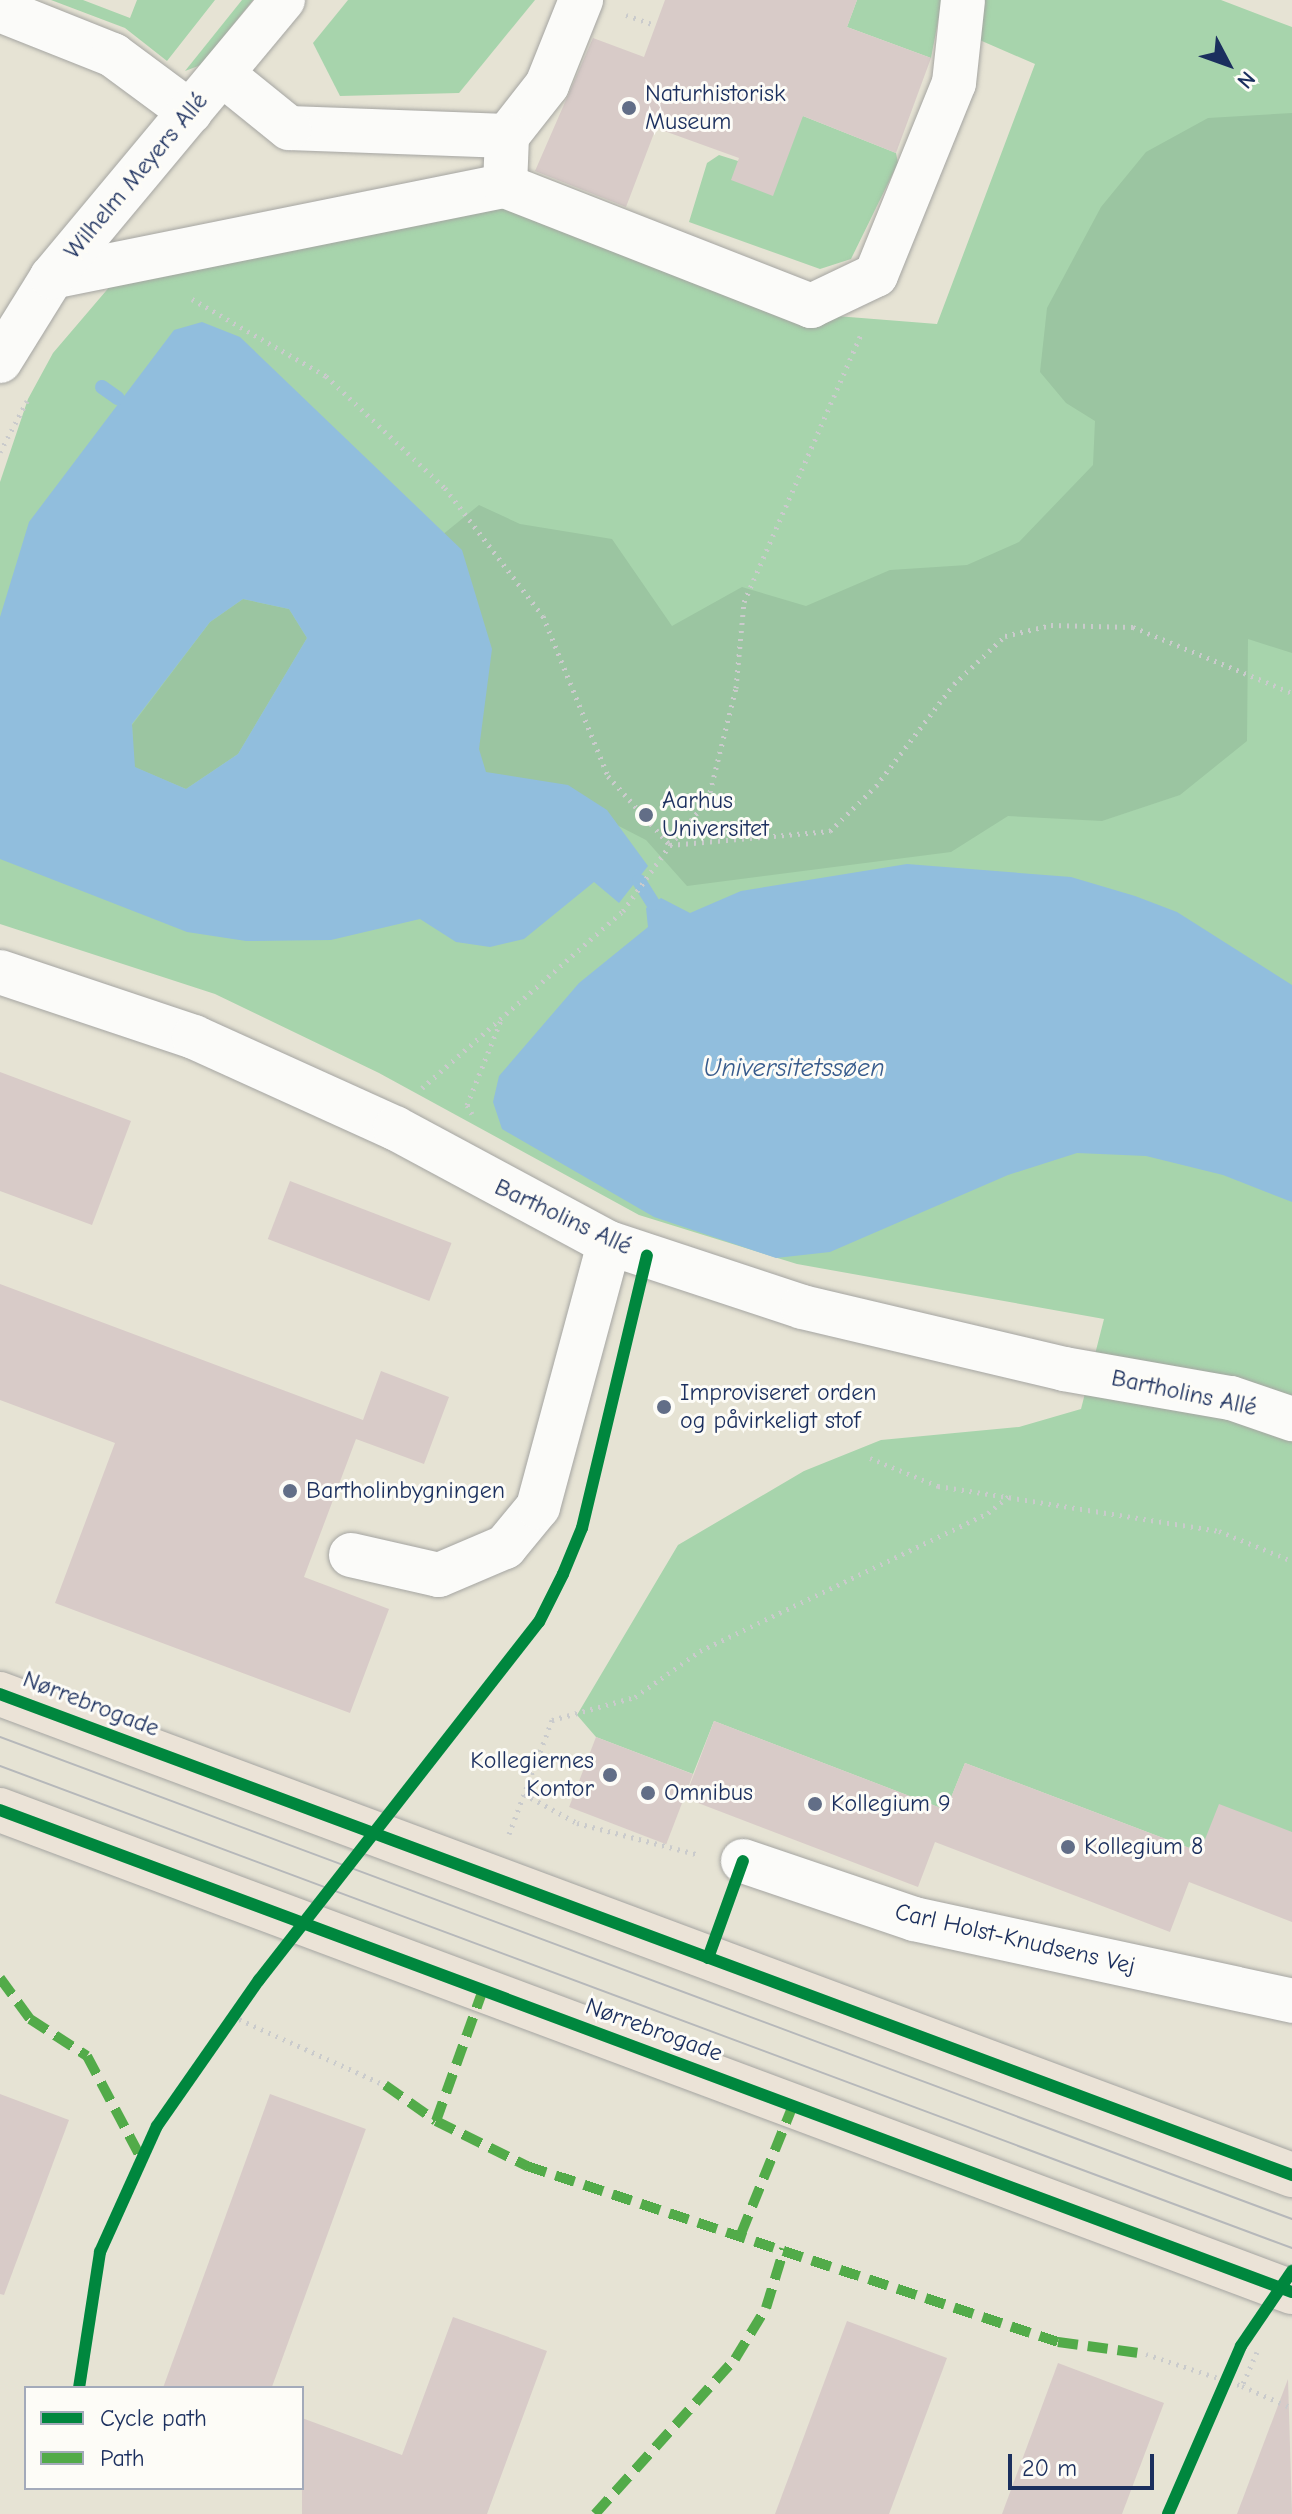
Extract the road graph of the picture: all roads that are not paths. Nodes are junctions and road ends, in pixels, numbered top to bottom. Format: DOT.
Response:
graph roads {
  1 [pos="283,0"];
  2 [pos="963,0"];
  3 [pos="600,6"];
  4 [pos="0,10"];
  5 [pos="222,74"];
  6 [pos="190,112"];
  7 [pos="507,136"];
  8 [pos="505,186"];
  9 [pos="52,277"];
  10 [pos="0,361"];
  11 [pos="0,972"];
  12 [pos="609,1243"];
  13 [pos="1292,1419"];
  14 [pos="351,1555"];
  15 [pos="0,1694"];
  16 [pos="0,1810"];
  17 [pos="743,1861"];
  18 [pos="1292,2001"];
  19 [pos="1292,2175"];
  20 [pos="1292,2292"];
  1 -- 5 [label="street, Wilhelm Meyers Allé"];
  2 -- 8 [label="street"];
  3 -- 7 [label="street"];
  4 -- 6 [label="street"];
  5 -- 6 [label="street, Wilhelm Meyers Allé"];
  5 -- 7 [label="street"];
  6 -- 9 [label="street, Wilhelm Meyers Allé"];
  7 -- 8 [label="street"];
  8 -- 9 [label="street"];
  9 -- 10 [label="street, Wilhelm Meyers Allé"];
  11 -- 12 [label="street, Bartholins Allé"];
  12 -- 13 [label="street, Bartholins Allé"];
  12 -- 14 [label="street"];
  15 -- 19 [label="main road, Nørrebrogade"];
  16 -- 20 [label="main road, Nørrebrogade"];
  17 -- 18 [label="street, Carl Holst-Knudsens Vej"];
}
